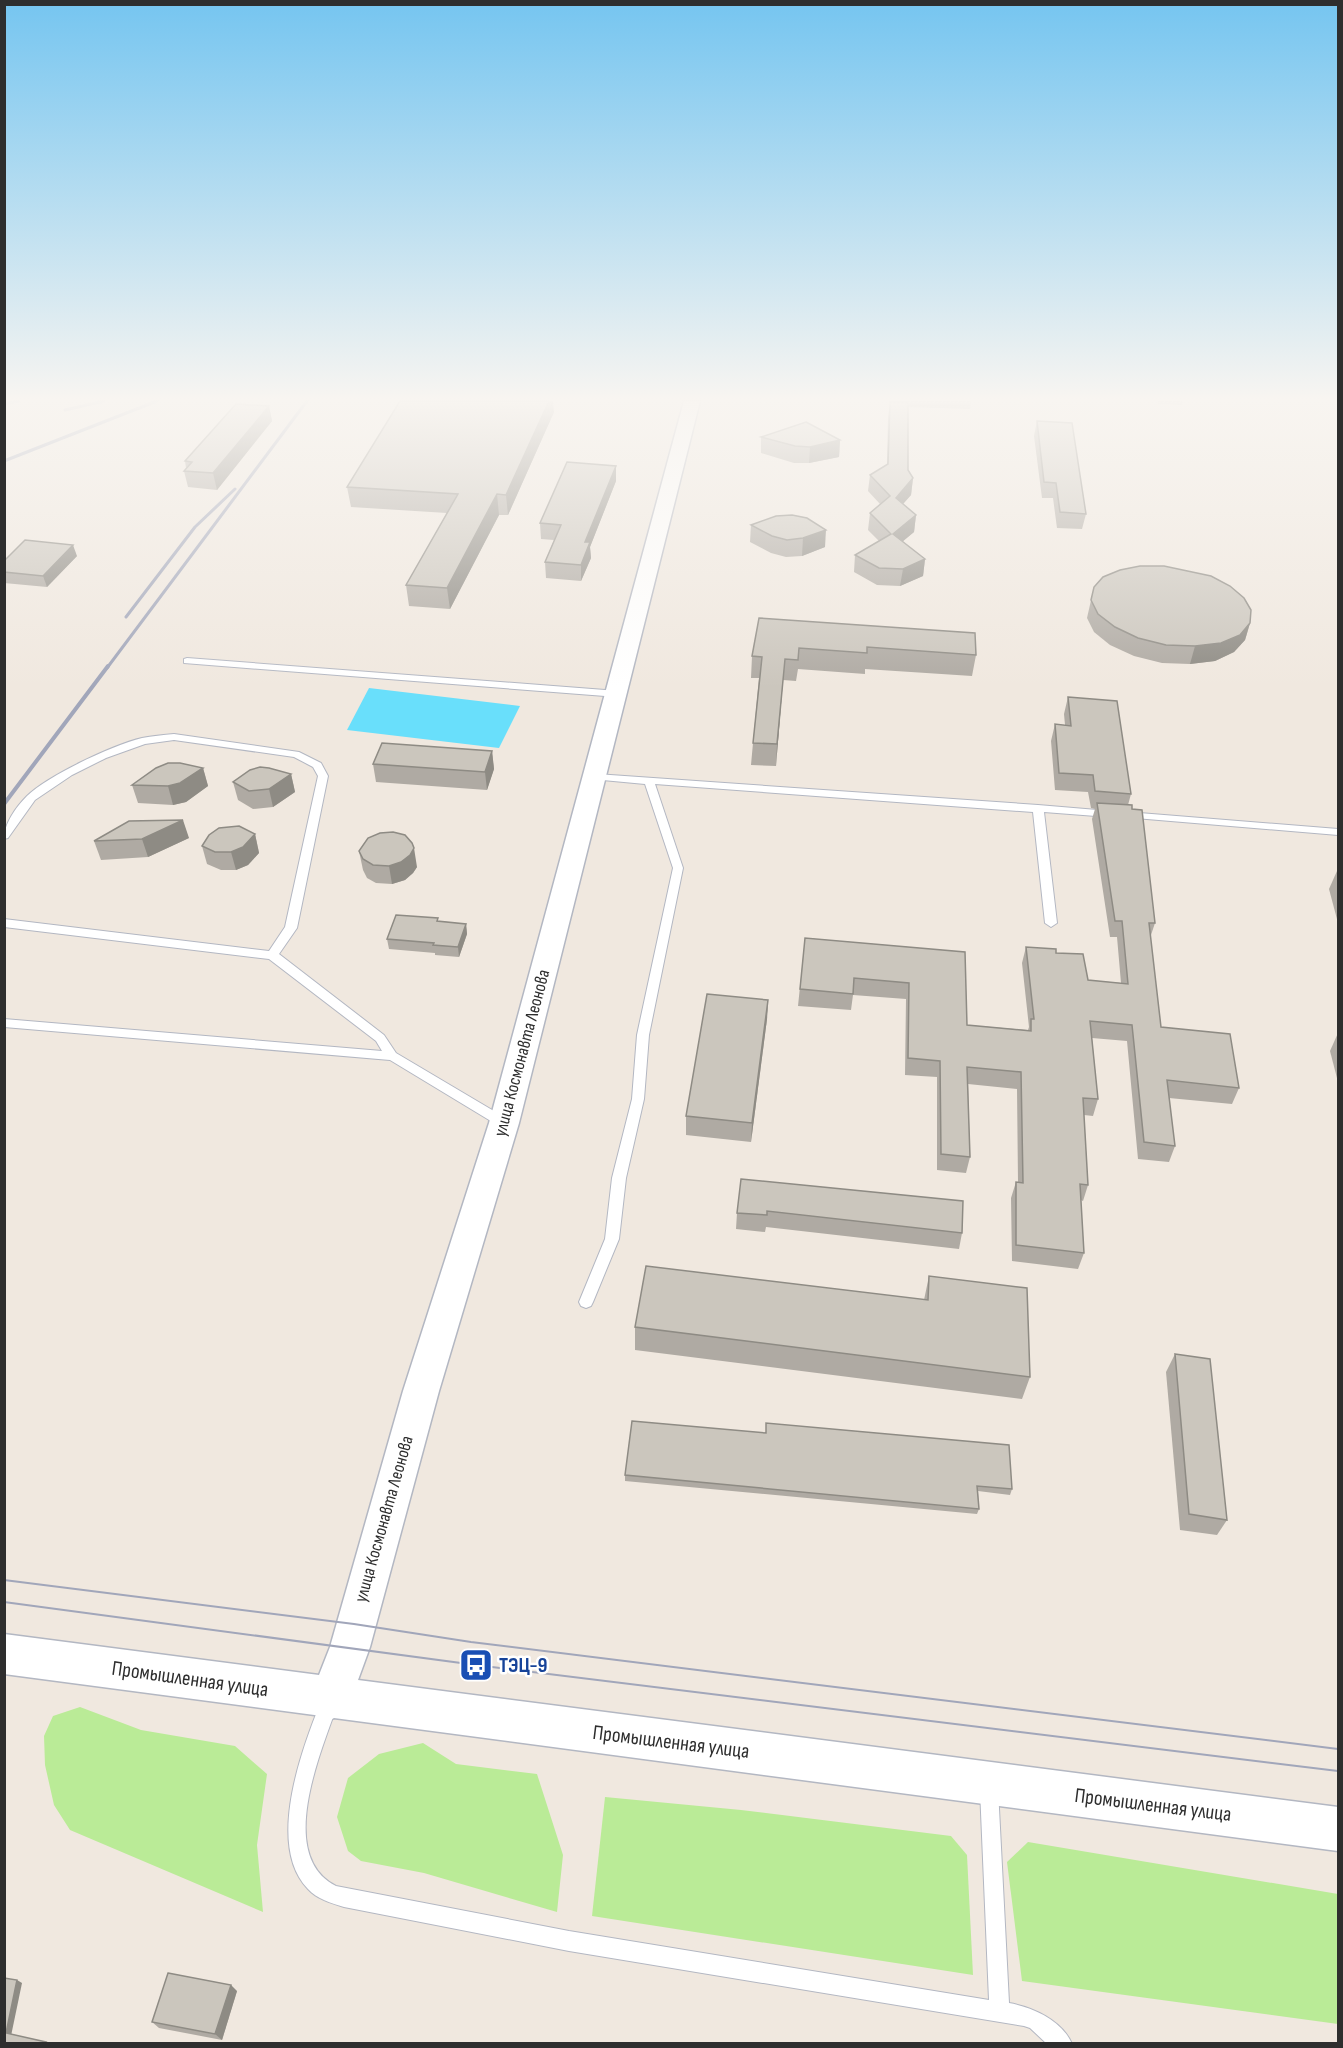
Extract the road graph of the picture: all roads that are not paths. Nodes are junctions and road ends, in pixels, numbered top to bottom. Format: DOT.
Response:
graph roads {
  1 [pos="668,497"];
  2 [pos="187,661"];
  3 [pos="618,694"];
  4 [pos="596,777"];
  5 [pos="649,780"];
  6 [pos="1038,808"];
  7 [pos="1338,832"];
  8 [pos="4,836"];
  9 [pos="4,923"];
  10 [pos="1051,923"];
  11 [pos="272,955"];
  12 [pos="4,1023"];
  13 [pos="392,1056"];
  14 [pos="504,1123"];
  15 [pos="586,1302"];
  16 [pos="4,1654"];
  17 [pos="330,1699"];
  18 [pos="989,1784"];
  19 [pos="1338,1829"];
  20 [pos="999,2012"];
  21 [pos="1062,2043"];
  1 -- 3 [label="street, улица Космонавта Леонова"];
  2 -- 3 [label="lane"];
  3 -- 4 [label="street, улица Космонавта Леонова"];
  4 -- 5 [label="lane"];
  4 -- 14 [label="street, улица Космонавта Леонова"];
  5 -- 6 [label="lane"];
  5 -- 15 [label="lane"];
  6 -- 7 [label="lane"];
  6 -- 10 [label="lane"];
  8 -- 11 [label="lane"];
  9 -- 11 [label="lane"];
  11 -- 13 [label="lane"];
  12 -- 13 [label="lane"];
  13 -- 14 [label="lane"];
  14 -- 17 [label="street, улица Космонавта Леонова"];
  16 -- 17 [label="street, Промышленная улица"];
  17 -- 18 [label="street, Промышленная улица"];
  17 -- 20 [label="lane"];
  18 -- 19 [label="street, Промышленная улица"];
  18 -- 20 [label="lane"];
  20 -- 21 [label="lane"];
}
